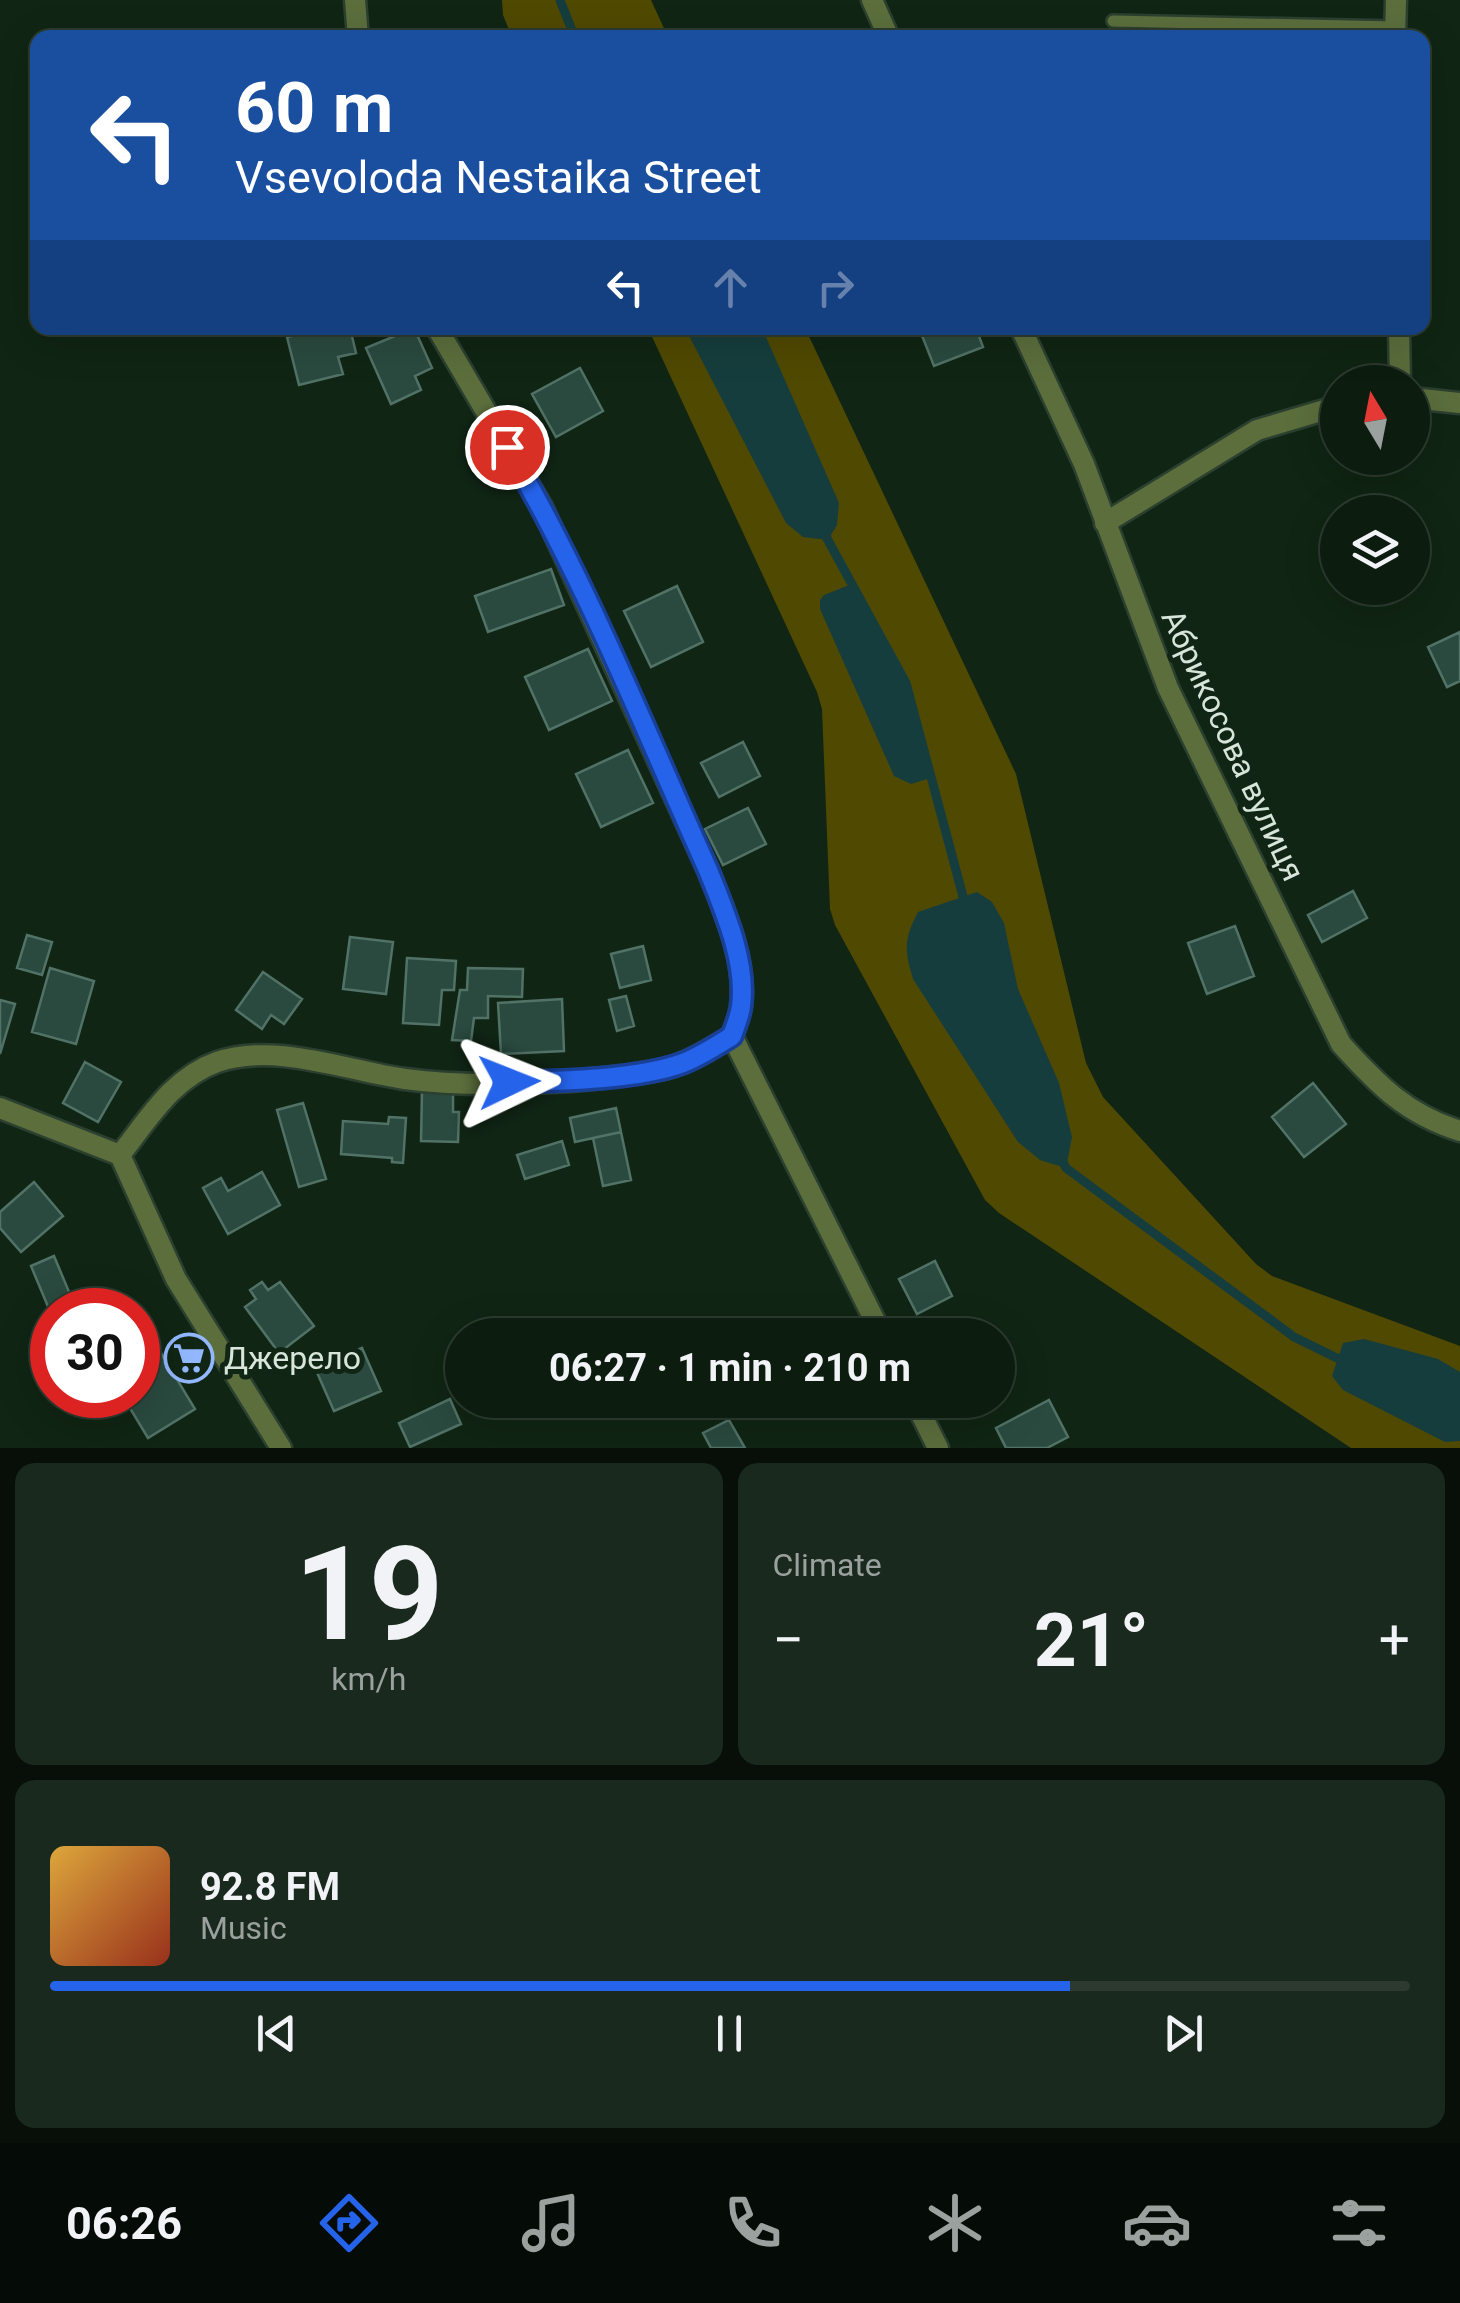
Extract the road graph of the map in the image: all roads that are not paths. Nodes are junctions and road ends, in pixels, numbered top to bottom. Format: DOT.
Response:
graph roads {
  1 [pos="355,0"];
  2 [pos="872,0"];
  3 [pos="1396,0"];
  4 [pos="1113,21"];
  5 [pos="357,30"];
  6 [pos="885,30"];
  7 [pos="1344,30"];
  8 [pos="1395,30"];
  9 [pos="442,335"];
  10 [pos="1024,335"];
  11 [pos="1399,335"];
  12 [pos="1400,365"];
  13 [pos="1430,400"];
  14 [pos="1460,403"];
  15 [pos="1320,411"];
  16 [pos="1105,523"];
  17 [pos="732,1036"];
  18 [pos="0,1108"];
  19 [pos="1460,1131"];
  20 [pos="120,1156"];
  21 [pos="873,1318"];
  22 [pos="923,1418"];
  23 [pos="282,1448"];
  24 [pos="938,1448"];
  1 -- 5 [label="street"];
  2 -- 6 [label="street"];
  3 -- 8 [label="street"];
  4 -- 7 [label="lane"];
  9 -- 17 [label="street"];
  10 -- 16 [label="street, Абрикосова вулиця"];
  11 -- 12 [label="street"];
  13 -- 14 [label="street"];
  15 -- 16 [label="street"];
  16 -- 19 [label="street, Абрикосова вулиця"];
  17 -- 20 [label="street"];
  17 -- 21 [label="street"];
  18 -- 20 [label="street"];
  20 -- 23 [label="street"];
  22 -- 24 [label="street"];
}
